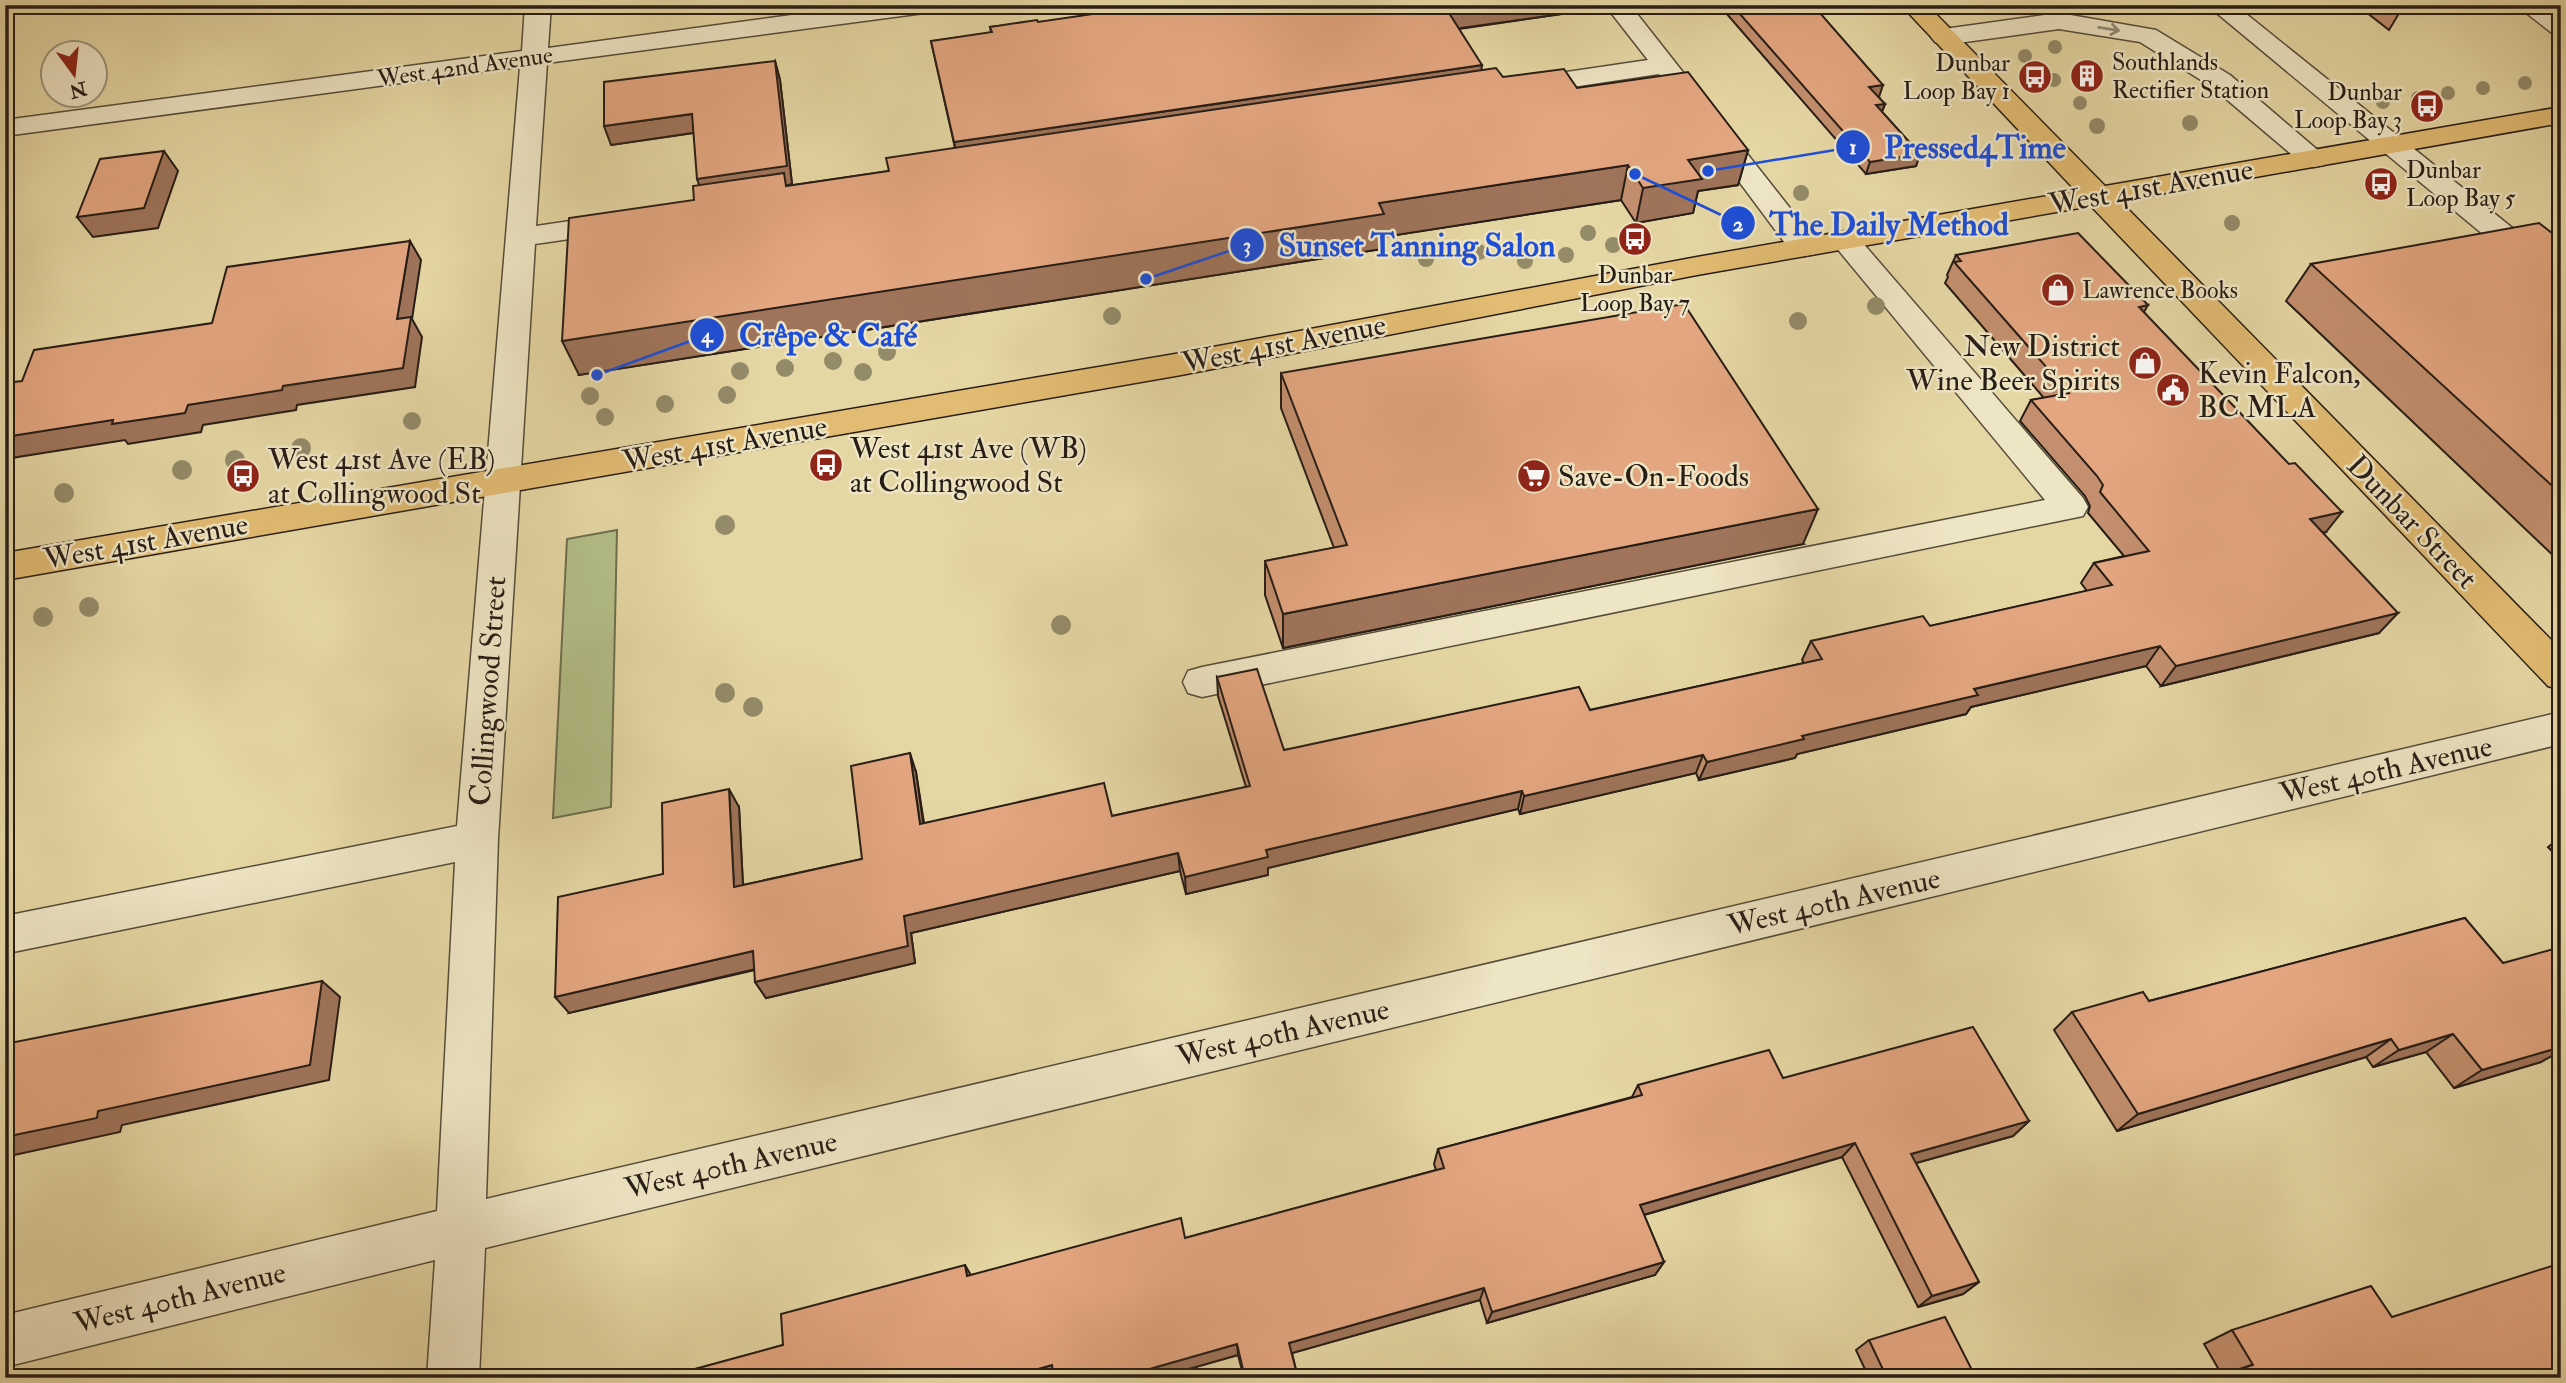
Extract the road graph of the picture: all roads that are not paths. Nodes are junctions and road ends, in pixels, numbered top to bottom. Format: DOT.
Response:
graph roads {
  1 [pos="538,5"];
  2 [pos="924,5"];
  3 [pos="1618,5"];
  4 [pos="1913,5"];
  5 [pos="2219,5"];
  6 [pos="2528,5"];
  7 [pos="2561,27"];
  8 [pos="1944,37"];
  9 [pos="534,58"];
  10 [pos="1666,65"];
  11 [pos="1486,92"];
  12 [pos="2561,115"];
  13 [pos="5,128"];
  14 [pos="2391,146"];
  15 [pos="2314,159"];
  16 [pos="2097,197"];
  17 [pos="645,219"];
  18 [pos="520,237"];
  19 [pos="1845,240"];
  20 [pos="1804,247"];
  21 [pos="2561,283"];
  22 [pos="502,482"];
  23 [pos="5,567"];
  24 [pos="2561,675"];
  25 [pos="1202,682"];
  26 [pos="2561,729"];
  27 [pos="477,840"];
  28 [pos="8,934"];
  29 [pos="462,1229"];
  30 [pos="5,1341"];
  31 [pos="453,1378"];
  1 -- 9 [label="street, Collingwood Street"];
  2 -- 9 [label="street, West 42nd Avenue"];
  3 -- 10 [label="street"];
  4 -- 8 [label="main road, Dunbar Street"];
  5 -- 14 [label="street"];
  6 -- 7 [label="street"];
  8 -- 15 [label="street, one-way"];
  8 -- 16 [label="main road, Dunbar Street"];
  9 -- 13 [label="street, West 42nd Avenue"];
  9 -- 18 [label="street, Collingwood Street"];
  10 -- 11 [label="street"];
  10 -- 20 [label="street"];
  12 -- 14 [label="main road, West 41st Avenue"];
  14 -- 15 [label="main road, West 41st Avenue"];
  14 -- 21 [label="street"];
  15 -- 16 [label="main road, West 41st Avenue"];
  16 -- 19 [label="main road, West 41st Avenue"];
  16 -- 24 [label="main road, Dunbar Street"];
  17 -- 18 [label="street"];
  18 -- 22 [label="street, Collingwood Street"];
  19 -- 20 [label="main road, West 41st Avenue"];
  19 -- 25 [label="street"];
  20 -- 22 [label="main road, West 41st Avenue"];
  22 -- 23 [label="main road, West 41st Avenue"];
  22 -- 27 [label="street, Collingwood Street"];
  26 -- 29 [label="street, West 40th Avenue"];
  27 -- 28 [label="street"];
  27 -- 29 [label="street, Collingwood Street"];
  29 -- 30 [label="street, West 40th Avenue"];
  29 -- 31 [label="street, Collingwood Street"];
}
